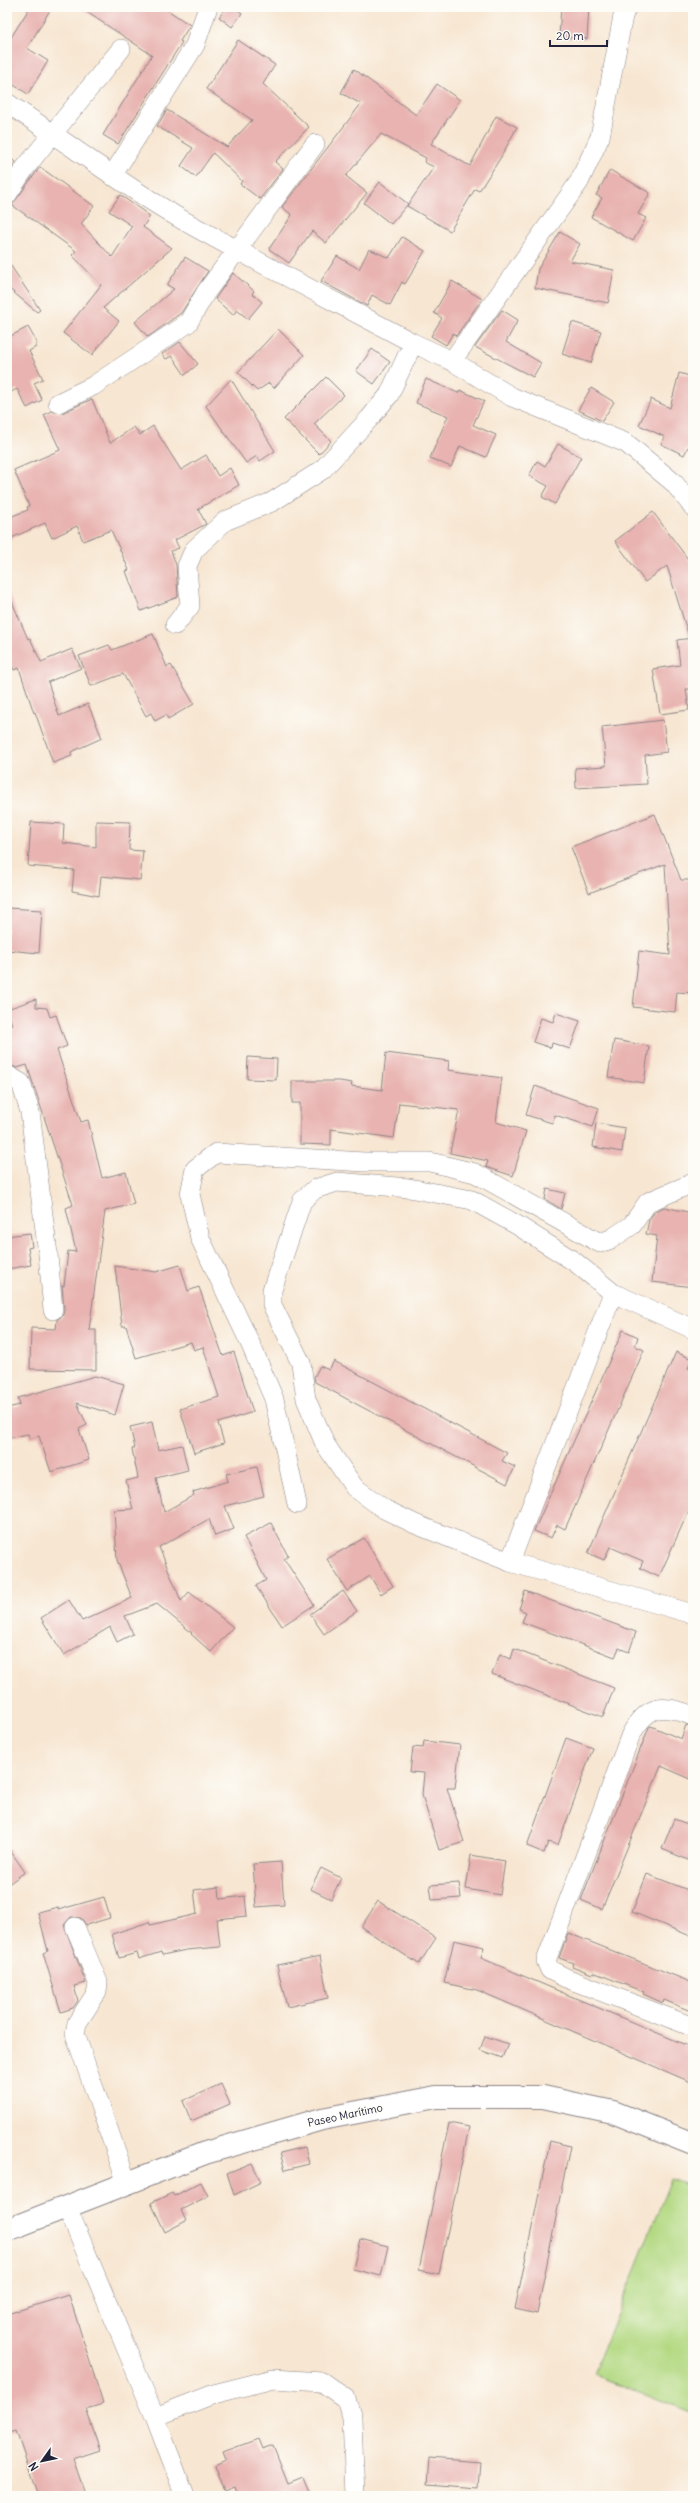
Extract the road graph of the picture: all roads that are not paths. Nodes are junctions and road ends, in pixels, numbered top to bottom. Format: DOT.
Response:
graph roads {
  1 [pos="208,7"];
  2 [pos="627,7"];
  3 [pos="121,49"];
  4 [pos="7,102"];
  5 [pos="55,134"];
  6 [pos="315,144"];
  7 [pos="112,176"];
  8 [pos="7,195"];
  9 [pos="238,249"];
  10 [pos="413,343"];
  11 [pos="452,361"];
  12 [pos="58,404"];
  13 [pos="693,507"];
  14 [pos="175,625"];
  15 [pos="7,1075"];
  16 [pos="693,1183"];
  17 [pos="613,1293"];
  18 [pos="53,1310"];
  19 [pos="693,1329"];
  20 [pos="298,1504"];
  21 [pos="510,1562"];
  22 [pos="693,1612"];
  23 [pos="693,1716"];
  24 [pos="75,1927"];
  25 [pos="693,2027"];
  26 [pos="693,2144"];
  27 [pos="127,2183"];
  28 [pos="67,2206"];
  29 [pos="7,2230"];
  30 [pos="155,2418"];
  31 [pos="185,2496"];
  32 [pos="354,2496"];
  1 -- 7 [label="street"];
  2 -- 11 [label="street"];
  3 -- 5 [label="street"];
  4 -- 5 [label="street"];
  5 -- 7 [label="street"];
  5 -- 8 [label="street"];
  6 -- 9 [label="street"];
  7 -- 9 [label="street"];
  9 -- 10 [label="street"];
  9 -- 12 [label="street"];
  10 -- 11 [label="street"];
  10 -- 14 [label="street"];
  11 -- 13 [label="street"];
  15 -- 18 [label="street"];
  16 -- 20 [label="street"];
  17 -- 19 [label="street"];
  17 -- 21 [label="street"];
  17 -- 21 [label="street"];
  21 -- 22 [label="street"];
  23 -- 25 [label="street"];
  24 -- 27 [label="street"];
  26 -- 27 [label="main road, Paseo Marítimo"];
  27 -- 28 [label="main road, Paseo Marítimo"];
  28 -- 29 [label="main road, Paseo Marítimo"];
  28 -- 30 [label="street"];
  30 -- 31 [label="street"];
  30 -- 32 [label="street"];
}
